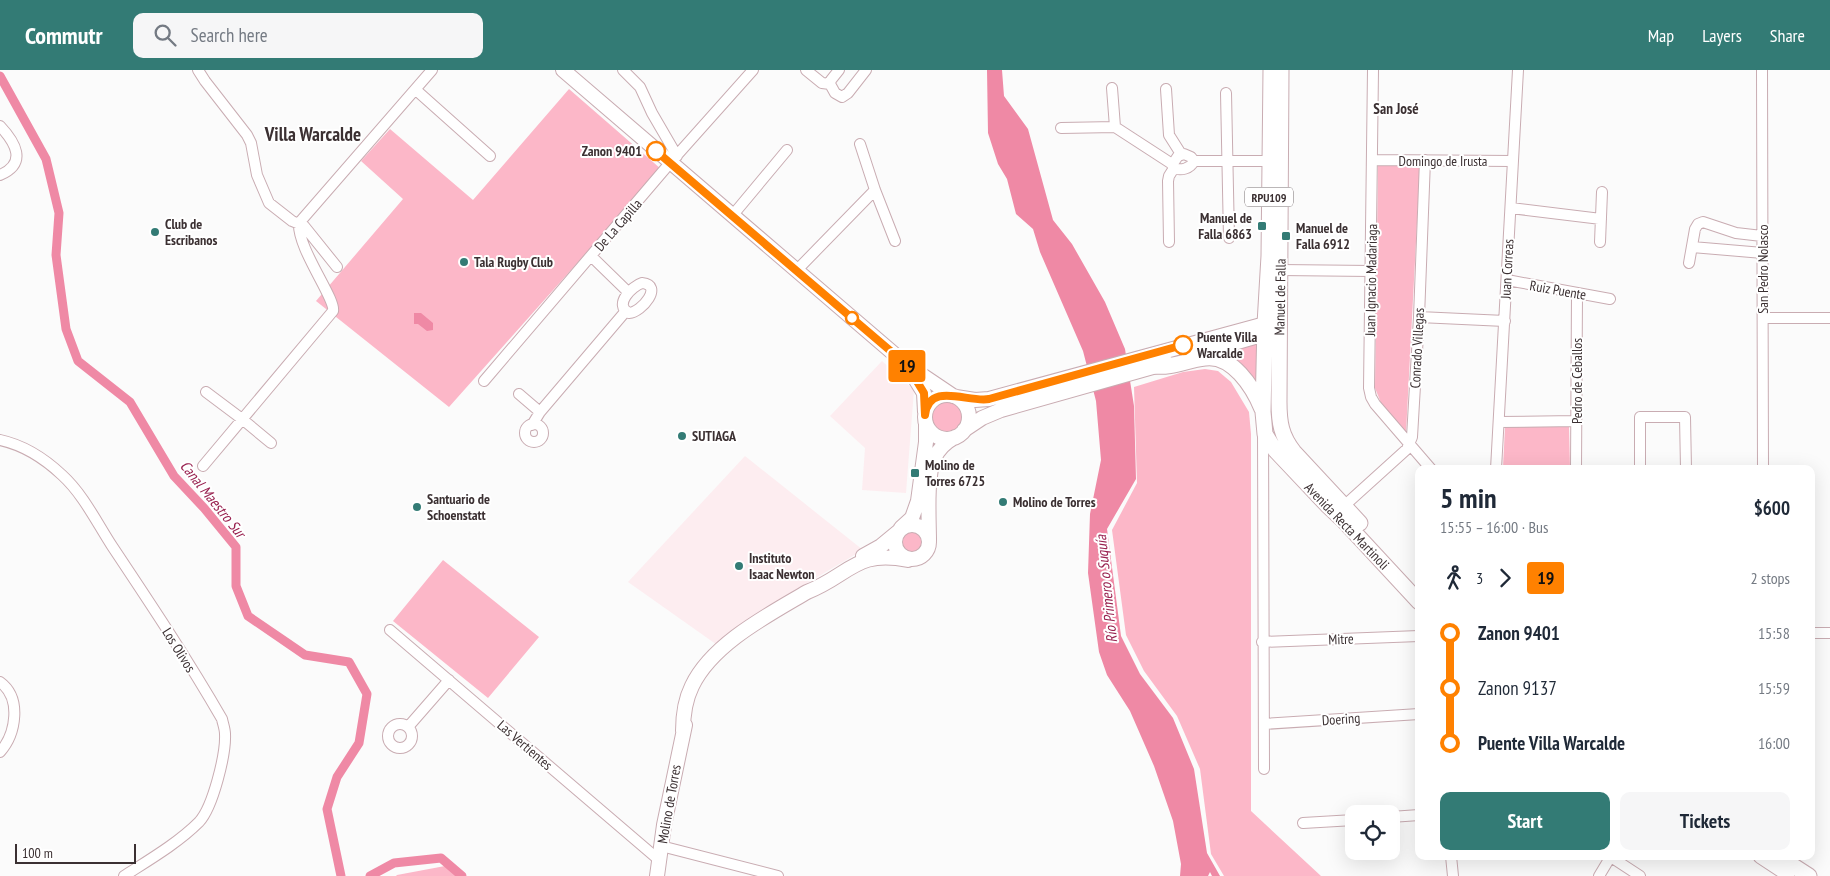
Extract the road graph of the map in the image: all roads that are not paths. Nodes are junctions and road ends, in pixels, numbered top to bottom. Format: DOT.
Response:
graph roads {
  1 [pos="198,70"];
  2 [pos="432,70"];
  3 [pos="563,70"];
  4 [pos="623,70"];
  5 [pos="753,70"];
  6 [pos="806,70"];
  7 [pos="840,70"];
  8 [pos="866,70"];
  9 [pos="1270,70"];
  10 [pos="1282,70"];
  11 [pos="1373,70"];
  12 [pos="1518,70"];
  13 [pos="1762,70"];
  14 [pos="830,84"];
  15 [pos="1112,88"];
  16 [pos="1166,89"];
  17 [pos="416,90"];
  18 [pos="1226,93"];
  19 [pos="0,126"];
  20 [pos="1115,127"];
  21 [pos="1061,128"];
  22 [pos="860,144"];
  23 [pos="787,150"];
  24 [pos="1181,154"];
  25 [pos="490,156"];
  26 [pos="674,160"];
  27 [pos="1373,160"];
  28 [pos="1425,160"];
  29 [pos="1194,161"];
  30 [pos="1270,161"];
  31 [pos="1513,161"];
  32 [pos="1227,162"];
  33 [pos="1173,166"];
  34 [pos="0,175"];
  35 [pos="875,190"];
  36 [pos="1602,192"];
  37 [pos="1511,208"];
  38 [pos="732,216"];
  39 [pos="1601,219"];
  40 [pos="299,223"];
  41 [pos="1762,236"];
  42 [pos="1228,238"];
  43 [pos="895,241"];
  44 [pos="1169,242"];
  45 [pos="1600,242"];
  46 [pos="1692,247"];
  47 [pos="1762,254"];
  48 [pos="590,256"];
  49 [pos="1690,263"];
  50 [pos="337,267"];
  51 [pos="796,271"];
  52 [pos="1371,271"];
  53 [pos="1280,275"];
  54 [pos="1507,280"];
  55 [pos="628,292"];
  56 [pos="1577,293"];
  57 [pos="1610,299"];
  58 [pos="625,312"];
  59 [pos="1419,317"];
  60 [pos="1763,318"];
  61 [pos="1830,318"];
  62 [pos="1504,322"];
  63 [pos="1267,329"];
  64 [pos="1148,364"];
  65 [pos="907,365"];
  66 [pos="484,381"];
  67 [pos="1051,389"];
  68 [pos="206,392"];
  69 [pos="519,394"];
  70 [pos="955,396"];
  71 [pos="540,412"];
  72 [pos="1264,416"];
  73 [pos="242,419"];
  74 [pos="926,419"];
  75 [pos="1576,421"];
  76 [pos="1499,422"];
  77 [pos="532,424"];
  78 [pos="961,433"];
  79 [pos="1282,433"];
  80 [pos="0,440"];
  81 [pos="270,443"];
  82 [pos="1410,445"];
  83 [pos="1275,450"];
  84 [pos="1262,462"];
  85 [pos="1428,465"];
  86 [pos="1496,465"];
  87 [pos="1576,465"];
  88 [pos="1640,465"];
  89 [pos="1686,465"];
  90 [pos="1763,465"];
  91 [pos="203,466"];
  92 [pos="1344,506"];
  93 [pos="900,530"];
  94 [pos="929,541"];
  95 [pos="908,560"];
  96 [pos="1415,584"];
  97 [pos="807,592"];
  98 [pos="1415,598"];
  99 [pos="390,630"];
  100 [pos="1815,633"];
  101 [pos="1830,633"];
  102 [pos="1415,636"];
  103 [pos="1262,642"];
  104 [pos="449,680"];
  105 [pos="0,682"];
  106 [pos="1415,714"];
  107 [pos="1264,724"];
  108 [pos="408,726"];
  109 [pos="0,752"];
  110 [pos="1264,769"];
  111 [pos="1415,816"];
  112 [pos="1400,817"];
  113 [pos="1345,821"];
  114 [pos="1304,823"];
  115 [pos="660,853"];
  116 [pos="1451,860"];
  117 [pos="1609,860"];
  118 [pos="1617,860"];
  119 [pos="1767,860"];
  120 [pos="1784,860"];
  121 [pos="124,876"];
  122 [pos="657,876"];
  123 [pos="778,876"];
  124 [pos="1453,876"];
  125 [pos="1599,876"];
  126 [pos="1640,876"];
  127 [pos="1791,876"];
  128 [pos="1810,876"];
  1 -- 40 [label="street"];
  2 -- 17 [label="street"];
  3 -- 26 [label="main road"];
  4 -- 26 [label="street"];
  5 -- 26 [label="street, De La Capilla"];
  6 -- 14 [label="street"];
  7 -- 14 [label="street"];
  8 -- 14 [label="street"];
  9 -- 30 [label="main road, Manuel de Falla / RPU109"];
  10 -- 53 [label="main road, Manuel de Falla / RPU109"];
  11 -- 27 [label="street, Juan Ignacio Madariaga"];
  12 -- 31 [label="street, Juan Correas"];
  13 -- 41 [label="street, San Pedro Nolasco"];
  15 -- 20 [label="street"];
  16 -- 24 [label="street"];
  17 -- 25 [label="street"];
  17 -- 40 [label="street"];
  18 -- 32 [label="street"];
  19 -- 34 [label="street"];
  20 -- 21 [label="street"];
  20 -- 33 [label="street"];
  22 -- 35 [label="street"];
  23 -- 38 [label="street"];
  24 -- 29 [label="street"];
  24 -- 33 [label="street"];
  26 -- 38 [label="main road"];
  26 -- 48 [label="street, De La Capilla"];
  27 -- 28 [label="street, Domingo de Irusta"];
  27 -- 52 [label="street, Juan Ignacio Madariaga"];
  28 -- 31 [label="street, Domingo de Irusta"];
  28 -- 59 [label="street, Conrado Villegas"];
  29 -- 32 [label="street"];
  29 -- 33 [label="street"];
  30 -- 32 [label="street"];
  30 -- 63 [label="main road, Manuel de Falla / RPU109"];
  31 -- 37 [label="street, Juan Correas"];
  32 -- 42 [label="street"];
  33 -- 44 [label="street"];
  35 -- 43 [label="street"];
  35 -- 51 [label="street"];
  36 -- 39 [label="street"];
  37 -- 39 [label="street"];
  37 -- 54 [label="street, Juan Correas"];
  38 -- 51 [label="main road"];
  39 -- 45 [label="street"];
  40 -- 50 [label="street"];
  40 -- 73 [label="street"];
  41 -- 46 [label="street"];
  41 -- 47 [label="street, San Pedro Nolasco"];
  46 -- 47 [label="street"];
  46 -- 49 [label="street"];
  47 -- 60 [label="street, San Pedro Nolasco"];
  48 -- 55 [label="street"];
  48 -- 66 [label="street, De La Capilla"];
  51 -- 65 [label="main road"];
  52 -- 53 [label="street"];
  52 -- 82 [label="street, Juan Ignacio Madariaga"];
  53 -- 63 [label="main road"];
  53 -- 79 [label="main road, Manuel de Falla / RPU109"];
  54 -- 56 [label="street, Ruiz Puente"];
  54 -- 62 [label="street, Juan Correas"];
  55 -- 58 [label="street"];
  55 -- 58 [label="street"];
  56 -- 57 [label="street, Ruiz Puente"];
  56 -- 75 [label="street, Pedro de Ceballos"];
  58 -- 71 [label="street"];
  59 -- 62 [label="street"];
  59 -- 82 [label="street, Conrado Villegas"];
  60 -- 61 [label="street"];
  60 -- 90 [label="street, San Pedro Nolasco"];
  62 -- 76 [label="street, Juan Correas"];
  63 -- 64 [label="main road"];
  63 -- 72 [label="main road, Manuel de Falla / RPU109"];
  63 -- 79 [label="main road, Avenida Recta Martinoli"];
  64 -- 67 [label="main road"];
  64 -- 72 [label="main road"];
  65 -- 70 [label="main road"];
  65 -- 74 [label="main road, Molino de Torres"];
  67 -- 70 [label="main road"];
  67 -- 78 [label="main road"];
  68 -- 73 [label="street"];
  69 -- 71 [label="street"];
  70 -- 74 [label="main road"];
  70 -- 78 [label="main road"];
  71 -- 77 [label="street"];
  72 -- 83 [label="main road, Manuel de Falla / RPU109"];
  72 -- 84 [label="street, Manuel de Falla"];
  73 -- 81 [label="street"];
  73 -- 91 [label="street"];
  74 -- 78 [label="main road"];
  74 -- 93 [label="main road, Molino de Torres"];
  75 -- 76 [label="street"];
  75 -- 87 [label="street, Pedro de Ceballos"];
  76 -- 86 [label="street, Juan Correas"];
  78 -- 94 [label="main road"];
  79 -- 92 [label="main road, Avenida Recta Martinoli / RPU109"];
  80 -- 121 [label="street, Los Olivos"];
  82 -- 85 [label="street, Juan Ignacio Madariaga"];
  82 -- 92 [label="street"];
  83 -- 84 [label="street"];
  83 -- 98 [label="main road, Avenida Recta Martinoli / RPU109"];
  84 -- 103 [label="street, Manuel de Falla"];
  88 -- 89 [label="street"];
  92 -- 96 [label="main road, Avenida Recta Martinoli / RPU109"];
  93 -- 94 [label="main road"];
  93 -- 95 [label="main road"];
  93 -- 97 [label="main road, Molino de Torres"];
  94 -- 95 [label="main road"];
  95 -- 97 [label="main road, Molino de Torres"];
  97 -- 115 [label="main road, Molino de Torres"];
  99 -- 104 [label="street, Las Vertientes"];
  100 -- 101 [label="street"];
  102 -- 103 [label="street, Mitre"];
  103 -- 107 [label="street, Manuel de Falla"];
  104 -- 108 [label="street"];
  104 -- 115 [label="street, Las Vertientes"];
  105 -- 109 [label="street"];
  106 -- 107 [label="street, Doering"];
  107 -- 110 [label="street, Manuel de Falla"];
  111 -- 112 [label="street"];
  113 -- 114 [label="street"];
  115 -- 122 [label="main road, Molino de Torres"];
  115 -- 123 [label="street"];
  116 -- 124 [label="street"];
  117 -- 125 [label="street"];
  118 -- 126 [label="street"];
  119 -- 127 [label="main road"];
  120 -- 128 [label="main road"];
}
